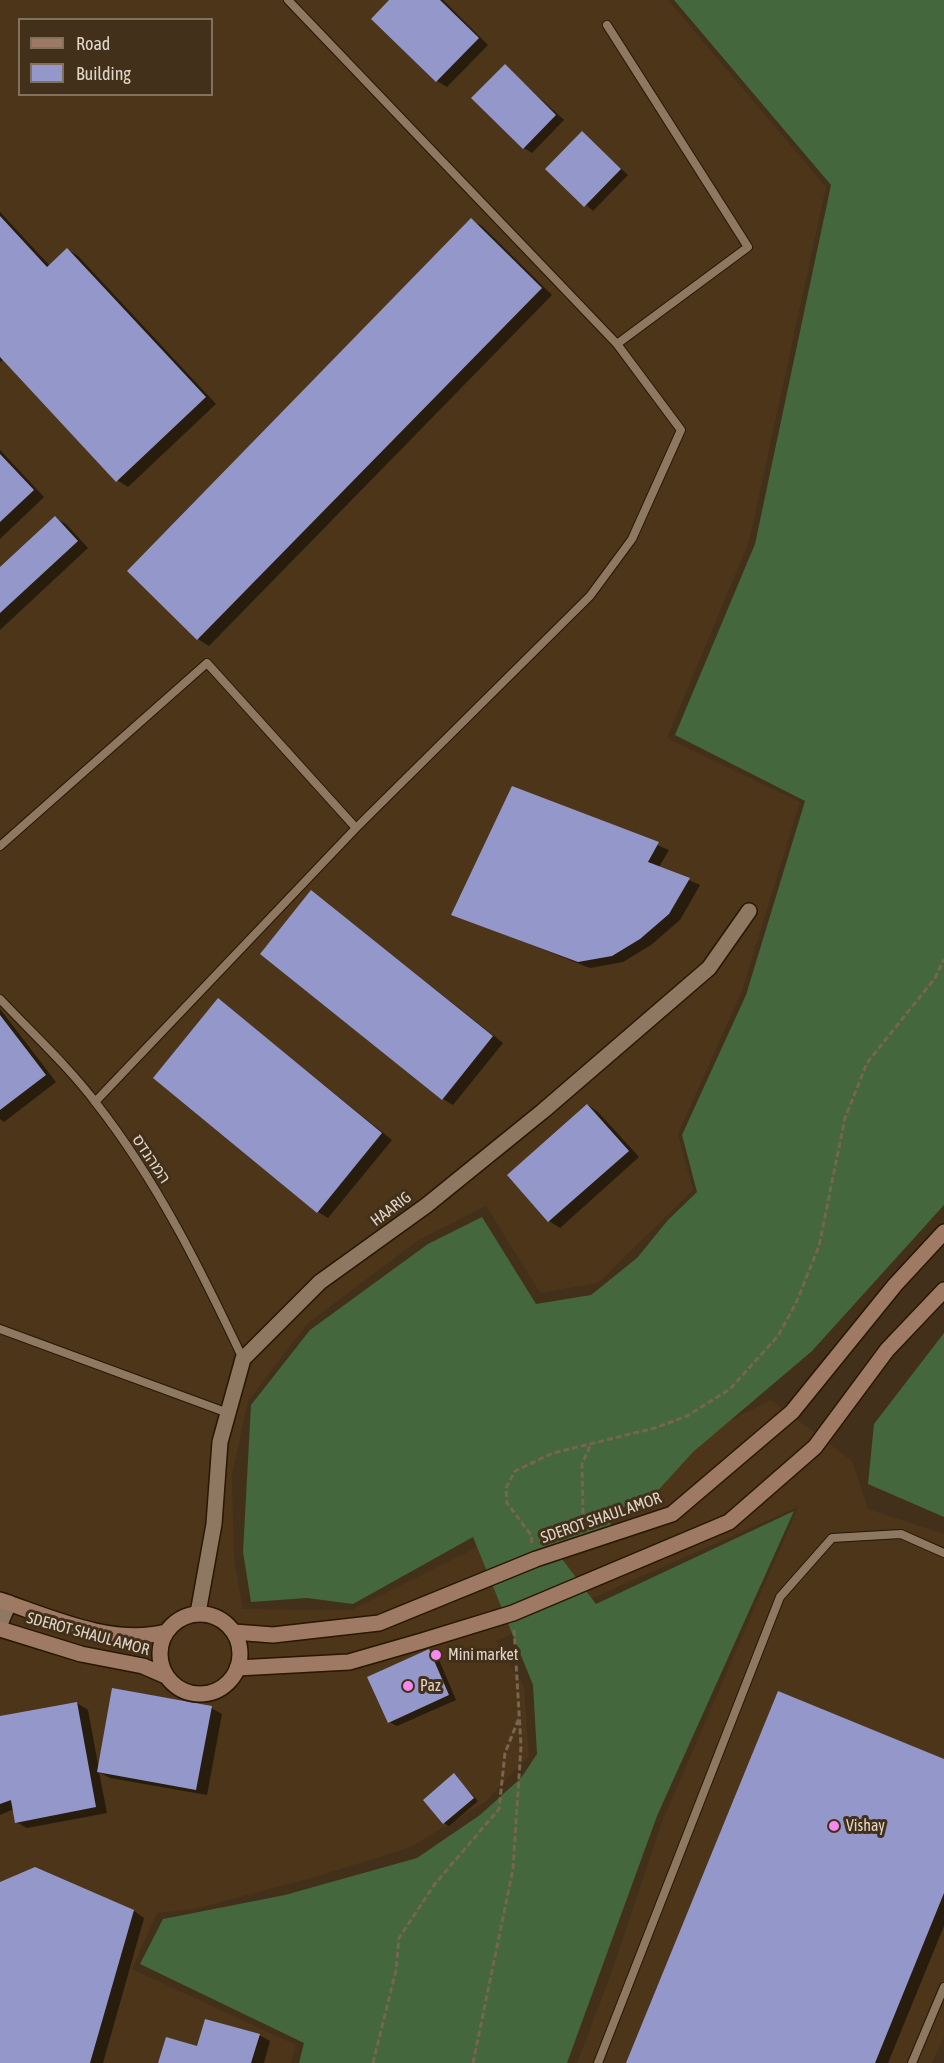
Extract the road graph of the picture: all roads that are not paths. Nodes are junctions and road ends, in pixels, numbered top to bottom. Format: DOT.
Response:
graph roads {
  1 [pos="288,0"];
  2 [pos="607,25"];
  3 [pos="616,344"];
  4 [pos="356,828"];
  5 [pos="0,846"];
  6 [pos="748,911"];
  7 [pos="0,999"];
  8 [pos="95,1102"];
  9 [pos="944,1232"];
  10 [pos="944,1290"];
  11 [pos="0,1329"];
  12 [pos="243,1359"];
  13 [pos="230,1413"];
  14 [pos="944,1553"];
  15 [pos="5,1602"];
  16 [pos="198,1613"];
  17 [pos="0,1624"];
  18 [pos="0,1629"];
  19 [pos="166,1632"];
  20 [pos="234,1632"];
  21 [pos="237,1668"];
  22 [pos="166,1676"];
  23 [pos="944,1987"];
  24 [pos="598,2063"];
  25 [pos="912,2063"];
  1 -- 3 [label="lane"];
  2 -- 3 [label="lane"];
  3 -- 4 [label="lane"];
  4 -- 5 [label="lane"];
  4 -- 8 [label="lane"];
  6 -- 12 [label="street, HAARIG"];
  7 -- 8 [label="lane, המהנדס"];
  8 -- 12 [label="lane, המהנדס"];
  9 -- 20 [label="street, SDEROT SHAUL AMOR"];
  10 -- 21 [label="street"];
  11 -- 13 [label="lane"];
  12 -- 13 [label="street"];
  13 -- 16 [label="street"];
  14 -- 24 [label="lane"];
  15 -- 17 [label="street"];
  15 -- 19 [label="street, SDEROT SHAUL AMOR"];
  16 -- 19 [label="street"];
  16 -- 20 [label="street"];
  18 -- 22 [label="street, SDEROT SHAUL AMOR"];
  19 -- 22 [label="street"];
  20 -- 21 [label="street"];
  21 -- 22 [label="street"];
  23 -- 25 [label="lane"];
}
